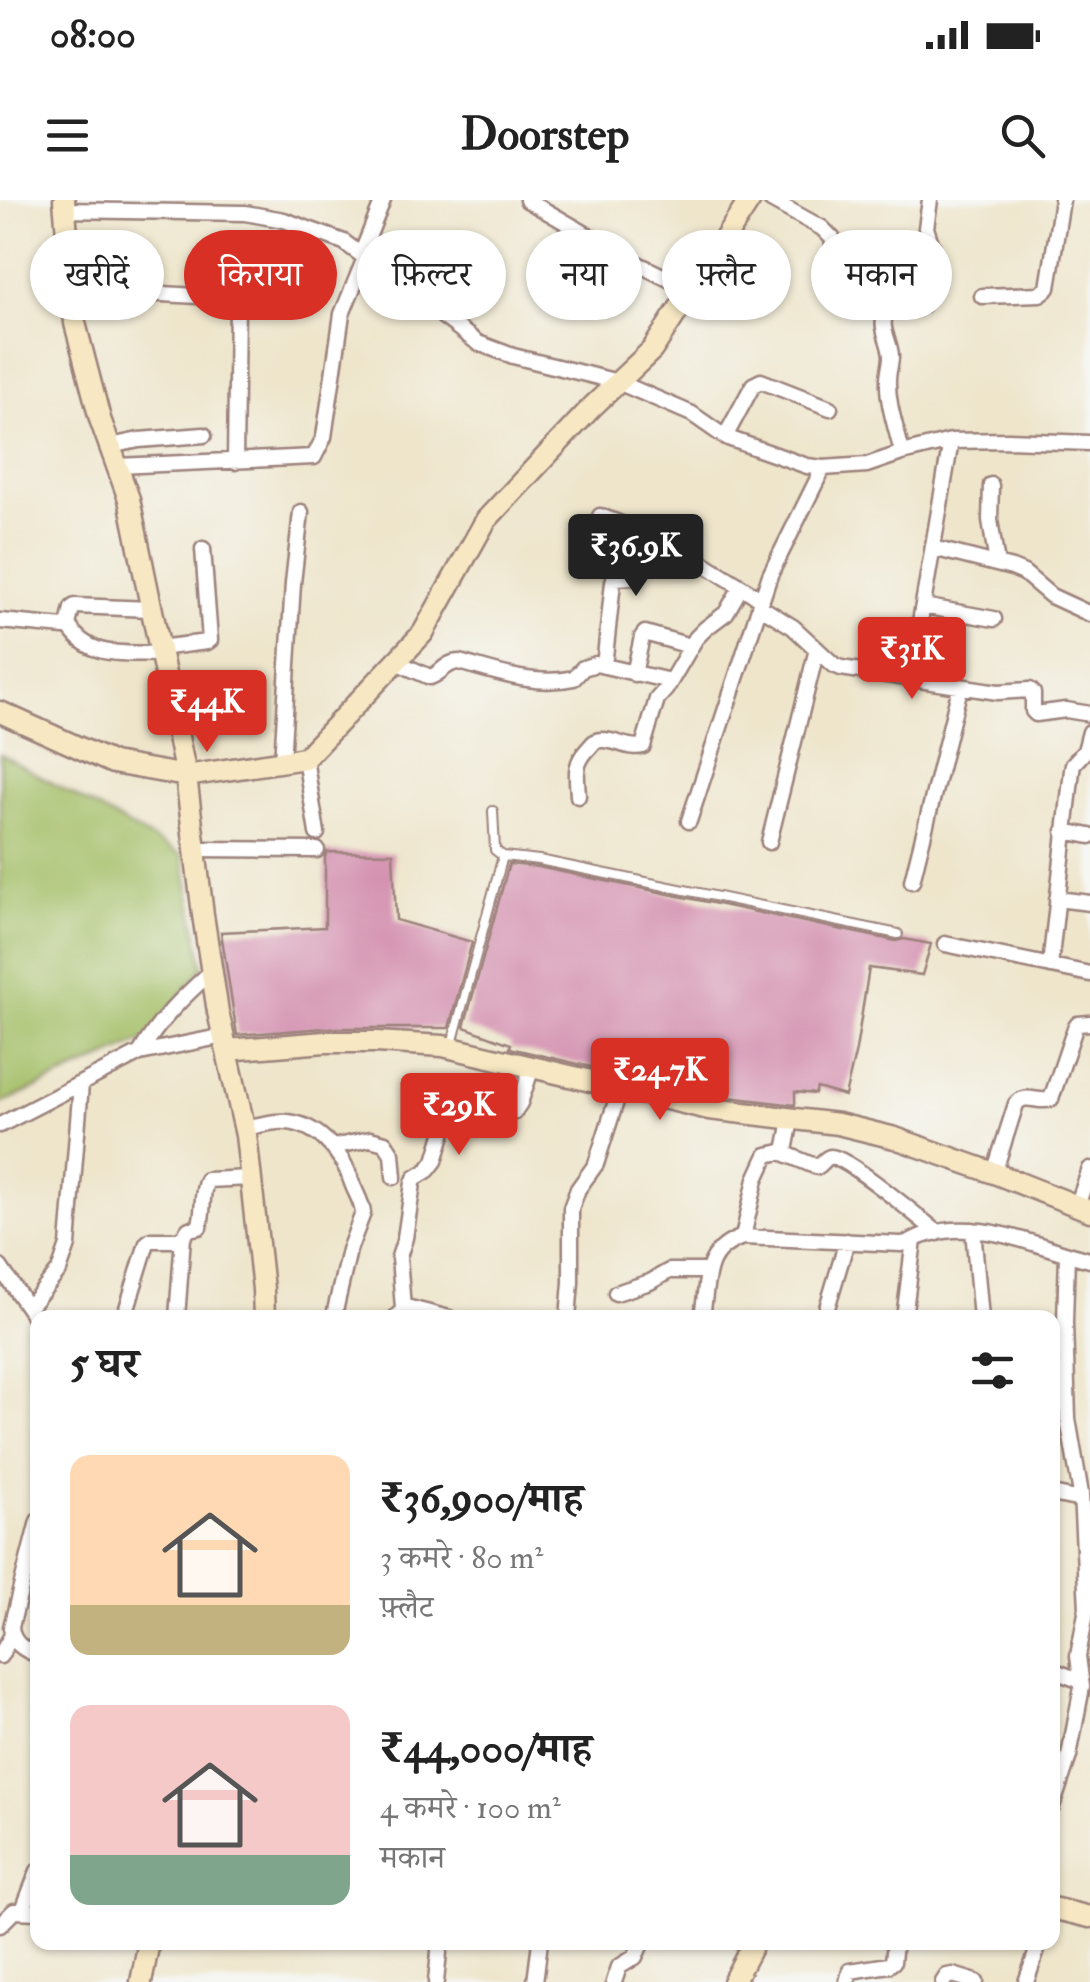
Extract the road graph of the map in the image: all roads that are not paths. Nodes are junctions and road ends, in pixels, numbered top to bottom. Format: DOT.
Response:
graph roads {
  1 [pos="383,200"];
  2 [pos="527,200"];
  3 [pos="750,200"];
  4 [pos="770,200"];
  5 [pos="930,200"];
  6 [pos="1062,200"];
  7 [pos="64,205"];
  8 [pos="66,230"];
  9 [pos="372,230"];
  10 [pos="730,230"];
  11 [pos="824,230"];
  12 [pos="357,252"];
  13 [pos="357,273"];
  14 [pos="662,276"];
  15 [pos="164,294"];
  16 [pos="982,296"];
  17 [pos="75,320"];
  18 [pos="446,320"];
  19 [pos="672,320"];
  20 [pos="618,382"];
  21 [pos="830,408"];
  22 [pos="204,435"];
  23 [pos="725,437"];
  24 [pos="951,441"];
  25 [pos="1090,443"];
  26 [pos="902,453"];
  27 [pos="113,456"];
  28 [pos="234,462"];
  29 [pos="824,468"];
  30 [pos="991,485"];
  31 [pos="301,512"];
  32 [pos="600,516"];
  33 [pos="648,534"];
  34 [pos="932,548"];
  35 [pos="203,549"];
  36 [pos="997,564"];
  37 [pos="741,587"];
  38 [pos="760,602"];
  39 [pos="923,606"];
  40 [pos="150,609"];
  41 [pos="1090,614"];
  42 [pos="994,619"];
  43 [pos="0,622"];
  44 [pos="68,626"];
  45 [pos="690,646"];
  46 [pos="817,649"];
  47 [pos="159,651"];
  48 [pos="396,662"];
  49 [pos="604,666"];
  50 [pos="634,674"];
  51 [pos="910,680"];
  52 [pos="670,681"];
  53 [pos="960,688"];
  54 [pos="0,712"];
  55 [pos="1090,714"];
  56 [pos="1090,732"];
  57 [pos="305,758"];
  58 [pos="282,762"];
  59 [pos="186,776"];
  60 [pos="578,796"];
  61 [pos="493,810"];
  62 [pos="689,821"];
  63 [pos="1064,830"];
  64 [pos="317,832"];
  65 [pos="1090,836"];
  66 [pos="769,842"];
  67 [pos="195,849"];
  68 [pos="317,850"];
  69 [pos="503,856"];
  70 [pos="912,881"];
  71 [pos="1057,898"];
  72 [pos="1090,903"];
  73 [pos="898,934"];
  74 [pos="945,944"];
  75 [pos="1050,966"];
  76 [pos="212,970"];
  77 [pos="1090,974"];
  78 [pos="1090,1023"];
  79 [pos="225,1043"];
  80 [pos="451,1048"];
  81 [pos="140,1054"];
  82 [pos="532,1067"];
  83 [pos="81,1084"];
  84 [pos="620,1089"];
  85 [pos="791,1120"];
  86 [pos="0,1125"];
  87 [pos="245,1128"];
  88 [pos="333,1146"];
  89 [pos="782,1152"];
  90 [pos="1090,1169"];
  91 [pos="994,1172"];
  92 [pos="394,1177"];
  93 [pos="251,1178"];
  94 [pos="1084,1208"];
  95 [pos="973,1230"];
  96 [pos="944,1231"];
  97 [pos="183,1237"];
  98 [pos="743,1237"];
  99 [pos="914,1240"];
  100 [pos="847,1242"];
  101 [pos="1067,1254"];
  102 [pos="1090,1260"];
  103 [pos="0,1267"];
  104 [pos="709,1271"];
  105 [pos="616,1293"];
  106 [pos="29,1307"];
  107 [pos="31,1310"];
  108 [pos="126,1310"];
  109 [pos="178,1310"];
  110 [pos="264,1310"];
  111 [pos="335,1310"];
  112 [pos="399,1310"];
  113 [pos="569,1310"];
  114 [pos="703,1310"];
  115 [pos="826,1310"];
  116 [pos="905,1310"];
  117 [pos="980,1310"];
  118 [pos="1060,1374"];
  119 [pos="1060,1496"];
  120 [pos="1081,1500"];
  121 [pos="30,1552"];
  122 [pos="1087,1629"];
  123 [pos="12,1634"];
  124 [pos="30,1652"];
  125 [pos="0,1656"];
  126 [pos="1060,1673"];
  127 [pos="1082,1680"];
  128 [pos="1060,1783"];
  129 [pos="1060,1910"];
  130 [pos="30,1911"];
  131 [pos="1090,1917"];
  132 [pos="0,1924"];
  133 [pos="146,1950"];
  134 [pos="439,1950"];
  135 [pos="539,1950"];
  136 [pos="638,1950"];
  137 [pos="750,1950"];
  138 [pos="894,1950"];
  139 [pos="1037,1950"];
  140 [pos="140,1982"];
  141 [pos="436,1982"];
  142 [pos="534,1982"];
  143 [pos="614,1982"];
  144 [pos="734,1982"];
  145 [pos="847,1982"];
  146 [pos="942,1982"];
  147 [pos="976,1982"];
  148 [pos="1026,1982"];
  1 -- 9 [label="street"];
  2 -- 14 [label="street"];
  3 -- 10 [label="street"];
  4 -- 11 [label="street"];
  5 -- 26 [label="street"];
  6 -- 16 [label="street"];
  7 -- 8 [label="street"];
  7 -- 12 [label="street"];
  13 -- 28 [label="street"];
  15 -- 28 [label="street"];
  17 -- 27 [label="street"];
  18 -- 20 [label="street"];
  19 -- 20 [label="street"];
  20 -- 23 [label="street"];
  20 -- 48 [label="street"];
  21 -- 23 [label="street"];
  22 -- 27 [label="street"];
  23 -- 29 [label="street"];
  24 -- 25 [label="street"];
  24 -- 26 [label="street"];
  24 -- 34 [label="street"];
  26 -- 29 [label="street"];
  27 -- 28 [label="street"];
  27 -- 40 [label="street"];
  29 -- 38 [label="street"];
  30 -- 36 [label="street"];
  31 -- 58 [label="street"];
  32 -- 33 [label="street"];
  33 -- 37 [label="street"];
  33 -- 49 [label="street"];
  34 -- 36 [label="street"];
  34 -- 39 [label="street"];
  35 -- 47 [label="street"];
  36 -- 41 [label="street"];
  37 -- 38 [label="street"];
  37 -- 45 [label="street"];
  38 -- 46 [label="street"];
  38 -- 62 [label="street"];
  39 -- 42 [label="street"];
  39 -- 51 [label="street"];
  40 -- 44 [label="street"];
  40 -- 47 [label="street"];
  43 -- 44 [label="street"];
  44 -- 47 [label="street"];
  45 -- 50 [label="street"];
  45 -- 52 [label="street"];
  46 -- 51 [label="street"];
  46 -- 66 [label="street"];
  47 -- 59 [label="street"];
  48 -- 49 [label="street"];
  48 -- 57 [label="street"];
  49 -- 50 [label="street"];
  50 -- 52 [label="street"];
  51 -- 53 [label="street"];
  52 -- 60 [label="street"];
  53 -- 55 [label="street"];
  53 -- 70 [label="street"];
  54 -- 59 [label="street"];
  56 -- 63 [label="street"];
  57 -- 58 [label="street"];
  57 -- 64 [label="street"];
  58 -- 59 [label="street"];
  59 -- 67 [label="street"];
  61 -- 69 [label="lane"];
  63 -- 65 [label="street"];
  63 -- 71 [label="street"];
  67 -- 68 [label="street"];
  67 -- 76 [label="street"];
  69 -- 73 [label="lane"];
  69 -- 80 [label="lane"];
  71 -- 72 [label="street"];
  71 -- 75 [label="street"];
  74 -- 75 [label="street"];
  75 -- 77 [label="street"];
  76 -- 79 [label="street"];
  76 -- 81 [label="street"];
  78 -- 91 [label="street"];
  79 -- 80 [label="street"];
  79 -- 81 [label="street"];
  79 -- 87 [label="street"];
  80 -- 82 [label="street"];
  81 -- 83 [label="street"];
  82 -- 84 [label="street"];
  82 -- 112 [label="street"];
  83 -- 86 [label="street"];
  83 -- 106 [label="street"];
  84 -- 85 [label="street"];
  84 -- 113 [label="street"];
  85 -- 89 [label="street"];
  85 -- 91 [label="street"];
  87 -- 88 [label="street"];
  87 -- 93 [label="street"];
  88 -- 92 [label="street"];
  88 -- 111 [label="street"];
  89 -- 96 [label="street"];
  89 -- 98 [label="street"];
  90 -- 94 [label="street"];
  91 -- 94 [label="street"];
  93 -- 97 [label="street"];
  93 -- 110 [label="street"];
  95 -- 96 [label="street"];
  95 -- 101 [label="street"];
  95 -- 117 [label="street"];
  96 -- 99 [label="street"];
  97 -- 108 [label="street"];
  97 -- 109 [label="street"];
  98 -- 100 [label="street"];
  98 -- 104 [label="street"];
  99 -- 100 [label="street"];
  99 -- 116 [label="street"];
  100 -- 115 [label="street"];
  101 -- 102 [label="street"];
  101 -- 118 [label="street"];
  103 -- 106 [label="street"];
  104 -- 105 [label="street"];
  104 -- 114 [label="street"];
  106 -- 107 [label="street"];
  118 -- 120 [label="street"];
  119 -- 120 [label="street"];
  120 -- 122 [label="street"];
  121 -- 123 [label="street"];
  122 -- 127 [label="street"];
  123 -- 124 [label="street"];
  123 -- 125 [label="street"];
  126 -- 127 [label="street"];
  127 -- 128 [label="street"];
  129 -- 131 [label="street"];
  130 -- 132 [label="street"];
  133 -- 140 [label="street"];
  134 -- 141 [label="street"];
  135 -- 142 [label="street"];
  136 -- 143 [label="street"];
  137 -- 144 [label="street"];
  138 -- 145 [label="street"];
  139 -- 148 [label="street"];
  146 -- 147 [label="street"];
}
